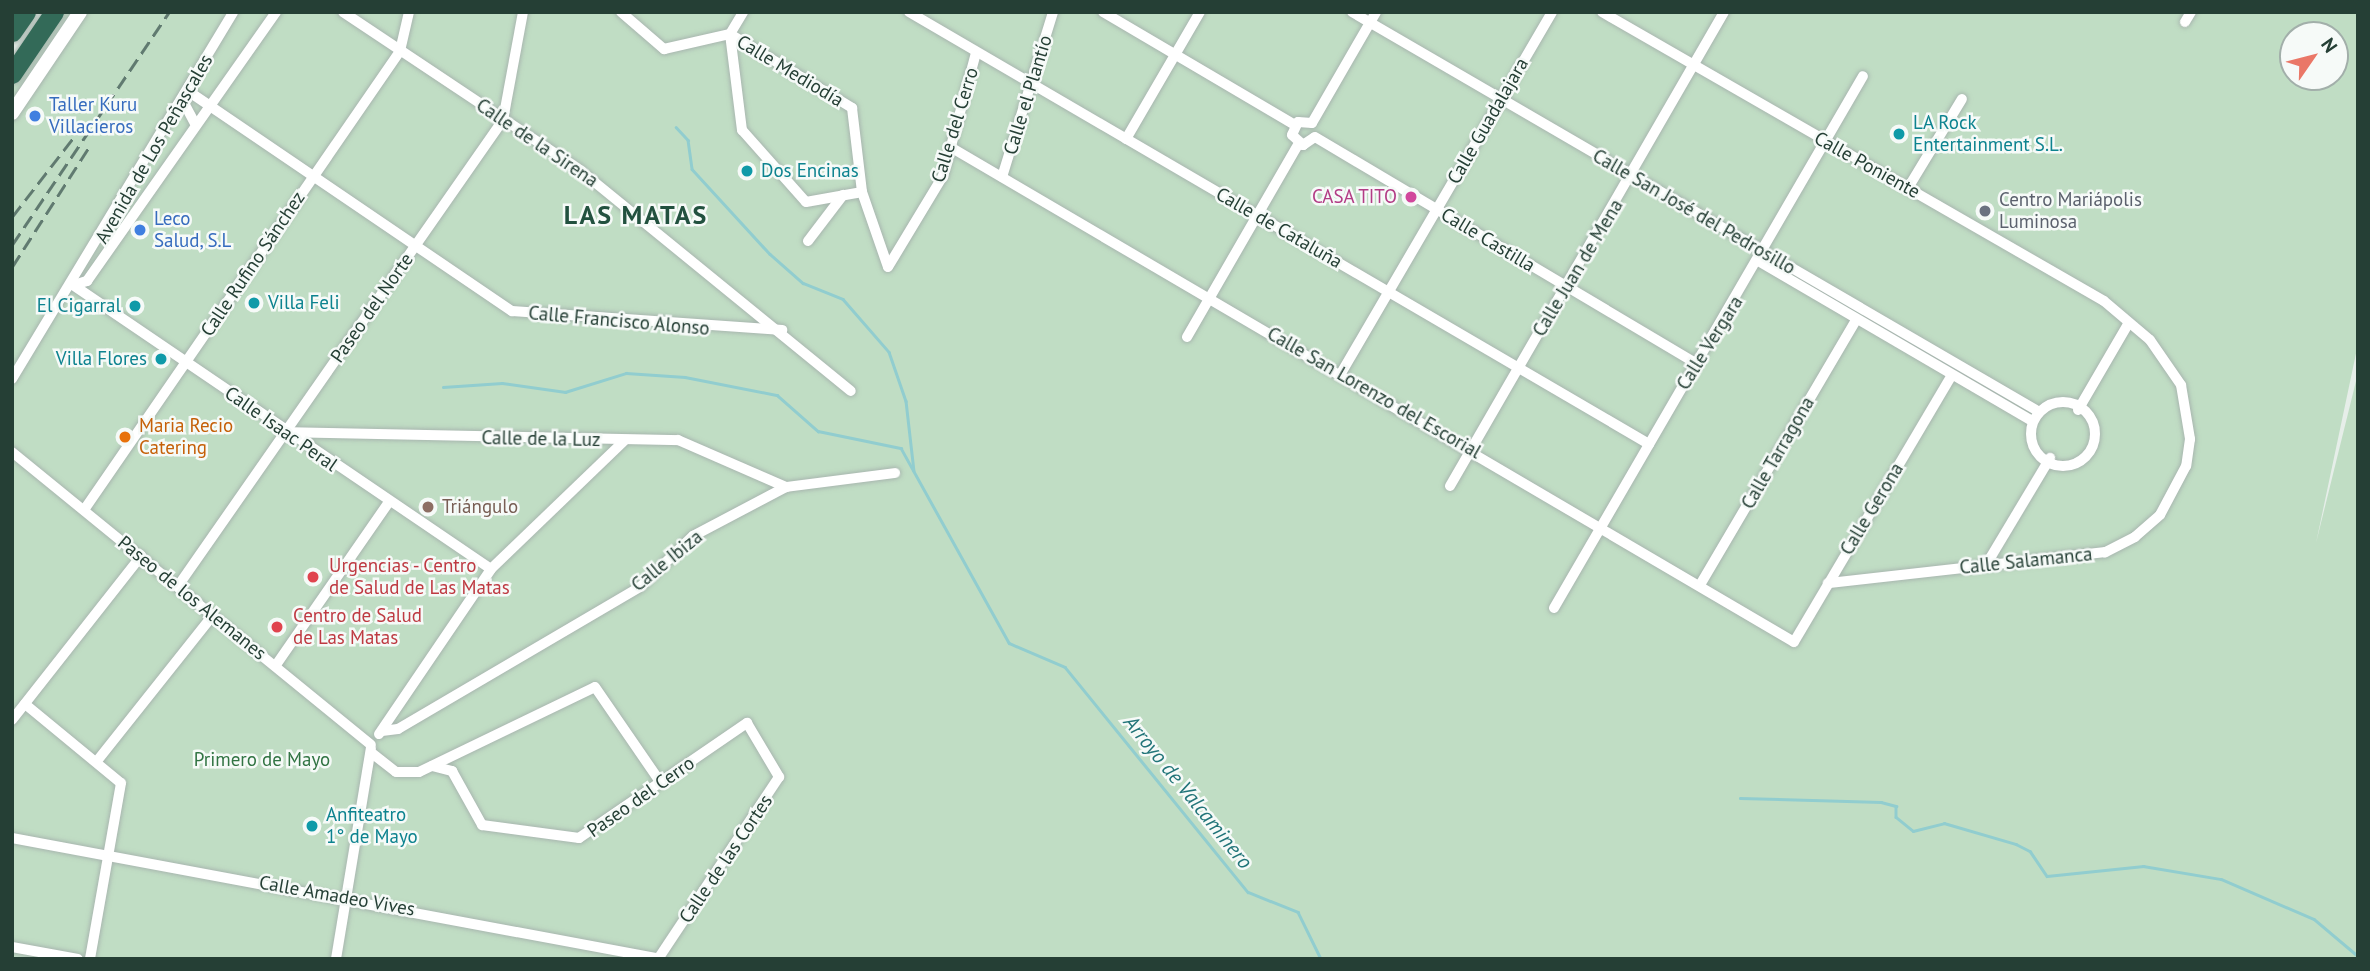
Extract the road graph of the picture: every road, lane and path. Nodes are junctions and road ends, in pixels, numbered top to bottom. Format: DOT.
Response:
graph roads {
  1 [pos="26,12"];
  2 [pos="54,12"];
  3 [pos="80,12"];
  4 [pos="233,12"];
  5 [pos="276,12"];
  6 [pos="343,12"];
  7 [pos="409,12"];
  8 [pos="523,12"];
  9 [pos="621,12"];
  10 [pos="743,12"];
  11 [pos="1053,12"];
  12 [pos="1103,12"];
  13 [pos="1200,12"];
  14 [pos="1352,12"];
  15 [pos="1552,12"];
  16 [pos="1602,12"];
  17 [pos="1724,12"];
  18 [pos="917,14"];
  19 [pos="1373,18"];
  20 [pos="12,32"];
  21 [pos="730,34"];
  22 [pos="400,51"];
  23 [pos="976,53"];
  24 [pos="1175,56"];
  25 [pos="1694,65"];
  26 [pos="12,74"];
  27 [pos="1863,76"];
  28 [pos="1031,84"];
  29 [pos="185,96"];
  30 [pos="1501,99"];
  31 [pos="1962,99"];
  32 [pos="211,107"];
  33 [pos="12,113"];
  34 [pos="503,120"];
  35 [pos="1312,123"];
  36 [pos="196,125"];
  37 [pos="1294,125"];
  38 [pos="1315,137"];
  39 [pos="1126,139"];
  40 [pos="1825,142"];
  41 [pos="1298,143"];
  42 [pos="952,148"];
  43 [pos="1632,176"];
  44 [pos="1002,177"];
  45 [pos="312,179"];
  46 [pos="1908,188"];
  47 [pos="862,192"];
  48 [pos="843,195"];
  49 [pos="1436,209"];
  50 [pos="1257,215"];
  51 [pos="808,241"];
  52 [pos="415,247"];
  53 [pos="1762,258"];
  54 [pos="888,267"];
  55 [pos="73,285"];
  56 [pos="1567,287"];
  57 [pos="1387,292"];
  58 [pos="1209,299"];
  59 [pos="1856,320"];
  60 [pos="2128,324"];
  61 [pos="782,330"];
  62 [pos="1187,337"];
  63 [pos="186,362"];
  64 [pos="1697,363"];
  65 [pos="1519,367"];
  66 [pos="1340,375"];
  67 [pos="1951,376"];
  68 [pos="12,379"];
  69 [pos="851,391"];
  70 [pos="2078,410"];
  71 [pos="2033,415"];
  72 [pos="285,432"];
  73 [pos="624,441"];
  74 [pos="1649,444"];
  75 [pos="1472,449"];
  76 [pos="12,452"];
  77 [pos="2050,458"];
  78 [pos="895,474"];
  79 [pos="1450,486"];
  80 [pos="786,487"];
  81 [pos="388,502"];
  82 [pos="84,510"];
  83 [pos="1603,527"];
  84 [pos="141,556"];
  85 [pos="1986,565"];
  86 [pos="491,569"];
  87 [pos="1828,583"];
  88 [pos="1700,585"];
  89 [pos="178,586"];
  90 [pos="1554,608"];
  91 [pos="213,615"];
  92 [pos="1794,642"];
  93 [pos="276,665"];
  94 [pos="25,704"];
  95 [pos="12,720"];
  96 [pos="747,723"];
  97 [pos="382,731"];
  98 [pos="372,749"];
  99 [pos="97,761"];
  100 [pos="432,766"];
  101 [pos="661,783"];
  102 [pos="12,838"];
  103 [pos="108,855"];
  104 [pos="347,897"];
  105 [pos="12,947"];
  106 [pos="659,958"];
  107 [pos="78,959"];
  108 [pos="90,959"];
  109 [pos="336,959"];
  1 -- 20 [label="highway"];
  2 -- 26 [label="highway"];
  3 -- 33 [label="street"];
  4 -- 29 [label="street, Avenida de Los Peñascales"];
  5 -- 32 [label="street"];
  6 -- 22 [label="street, Calle de la Sirena"];
  7 -- 22 [label="street, Calle Rufino Sánchez"];
  8 -- 34 [label="street, Paseo del Norte"];
  9 -- 21 [label="street, Calle Mediodía"];
  10 -- 21 [label="street"];
  11 -- 28 [label="street, Calle el Plantío"];
  12 -- 24 [label="street"];
  13 -- 24 [label="street"];
  14 -- 19 [label="street, Calle San José del Pedrosillo"];
  15 -- 30 [label="street, Calle Guadalajara"];
  16 -- 25 [label="street, Calle Poniente"];
  17 -- 25 [label="street, Calle Juan de Mena"];
  18 -- 23 [label="street, Calle de Cataluña"];
  19 -- 30 [label="street, Calle San José del Pedrosillo"];
  19 -- 35 [label="street"];
  21 -- 47 [label="street, Calle Mediodía"];
  21 -- 48 [label="street"];
  22 -- 34 [label="street, Calle de la Sirena"];
  22 -- 45 [label="street, Calle Rufino Sánchez"];
  23 -- 28 [label="street, Calle de Cataluña"];
  23 -- 42 [label="street, Calle del Cerro"];
  24 -- 37 [label="street"];
  24 -- 39 [label="street"];
  25 -- 40 [label="street, Calle Poniente"];
  25 -- 43 [label="street, Calle Juan de Mena"];
  27 -- 40 [label="street, Calle Vergara"];
  28 -- 39 [label="street, Calle de Cataluña"];
  28 -- 44 [label="street, Calle el Plantío"];
  29 -- 32 [label="street, Calle Francisco Alonso"];
  29 -- 36 [label="street"];
  29 -- 55 [label="street, Avenida de Los Peñascales"];
  30 -- 43 [label="street, Calle San José del Pedrosillo"];
  30 -- 49 [label="street, Calle Guadalajara"];
  31 -- 46 [label="street"];
  32 -- 36 [label="street"];
  32 -- 45 [label="street, Calle Francisco Alonso"];
  34 -- 52 [label="street, Paseo del Norte"];
  34 -- 61 [label="street, Calle de la Sirena"];
  35 -- 37 [label="street"];
  35 -- 38 [label="street"];
  36 -- 55 [label="street"];
  37 -- 41 [label="street"];
  38 -- 41 [label="street"];
  38 -- 49 [label="street, Calle Castilla"];
  39 -- 50 [label="street, Calle de Cataluña"];
  40 -- 46 [label="street, Calle Poniente"];
  40 -- 53 [label="street, Calle Vergara"];
  41 -- 50 [label="street"];
  42 -- 44 [label="street, Calle San Lorenzo del Escorial"];
  42 -- 54 [label="street, Calle del Cerro"];
  43 -- 53 [label="street, Calle San José del Pedrosillo"];
  43 -- 56 [label="street, Calle Juan de Mena"];
  44 -- 58 [label="street, Calle San Lorenzo del Escorial"];
  45 -- 52 [label="street, Calle Francisco Alonso"];
  45 -- 63 [label="street, Calle Rufino Sánchez"];
  46 -- 60 [label="street, Calle Poniente"];
  47 -- 48 [label="street"];
  47 -- 54 [label="street, Calle Mediodía"];
  48 -- 51 [label="street"];
  49 -- 56 [label="street, Calle Castilla"];
  49 -- 57 [label="street, Calle Guadalajara"];
  50 -- 57 [label="street, Calle de Cataluña"];
  50 -- 58 [label="street"];
  52 -- 61 [label="street, Calle Francisco Alonso"];
  52 -- 72 [label="street, Paseo del Norte"];
  53 -- 59 [label="street, Calle San José del Pedrosillo"];
  53 -- 64 [label="street, Calle Vergara"];
  53 -- 71 [label="street, Calle San José del Pedrosillo"];
  55 -- 63 [label="street, Calle Isaac Peral"];
  55 -- 68 [label="street, Avenida de Los Peñascales"];
  56 -- 64 [label="street, Calle Castilla"];
  56 -- 65 [label="street, Calle Juan de Mena"];
  57 -- 65 [label="street, Calle de Cataluña"];
  57 -- 66 [label="street, Calle Guadalajara"];
  58 -- 62 [label="street"];
  58 -- 66 [label="street, Calle San Lorenzo del Escorial"];
  59 -- 67 [label="street, Calle San José del Pedrosillo"];
  59 -- 88 [label="street, Calle Tarragona"];
  60 -- 70 [label="street"];
  60 -- 85 [label="street, Calle Salamanca"];
  61 -- 69 [label="street, Calle de la Sirena"];
  63 -- 72 [label="street, Calle Isaac Peral"];
  63 -- 82 [label="street, Calle Rufino Sánchez"];
  64 -- 74 [label="street, Calle Vergara"];
  65 -- 74 [label="street, Calle de Cataluña"];
  65 -- 75 [label="street, Calle Juan de Mena"];
  66 -- 75 [label="street, Calle San Lorenzo del Escorial"];
  67 -- 71 [label="street, Calle San José del Pedrosillo"];
  67 -- 87 [label="street, Calle Gerona"];
  70 -- 71 [label="street"];
  70 -- 77 [label="street"];
  71 -- 77 [label="street"];
  72 -- 73 [label="street, Calle de la Luz"];
  72 -- 81 [label="street, Calle Isaac Peral"];
  72 -- 89 [label="street, Paseo del Norte"];
  73 -- 80 [label="street, Calle de la Luz"];
  73 -- 86 [label="street"];
  74 -- 83 [label="street, Calle Vergara"];
  75 -- 79 [label="street, Calle Juan de Mena"];
  75 -- 83 [label="street, Calle San Lorenzo del Escorial"];
  76 -- 82 [label="street, Paseo de los Alemanes"];
  77 -- 85 [label="street"];
  78 -- 80 [label="street, Calle Ibiza"];
  80 -- 97 [label="street, Calle Ibiza"];
  81 -- 86 [label="street, Calle Isaac Peral"];
  81 -- 93 [label="street"];
  82 -- 84 [label="street, Paseo de los Alemanes"];
  83 -- 88 [label="street, Calle San Lorenzo del Escorial"];
  83 -- 90 [label="street, Calle Vergara"];
  84 -- 89 [label="street, Paseo de los Alemanes"];
  84 -- 94 [label="street"];
  85 -- 87 [label="street, Calle Salamanca"];
  86 -- 97 [label="street"];
  87 -- 92 [label="street, Calle Gerona"];
  88 -- 92 [label="street, Calle San Lorenzo del Escorial"];
  89 -- 91 [label="street, Paseo de los Alemanes"];
  91 -- 93 [label="street, Paseo de los Alemanes"];
  91 -- 99 [label="street"];
  93 -- 98 [label="street, Paseo de los Alemanes"];
  94 -- 95 [label="street"];
  94 -- 99 [label="street"];
  96 -- 101 [label="street, Paseo del Cerro"];
  96 -- 106 [label="street, Calle de las Cortes"];
  97 -- 98 [label="street"];
  98 -- 100 [label="street, Paseo de los Alemanes"];
  98 -- 104 [label="street"];
  99 -- 103 [label="street"];
  100 -- 101 [label="street, Paseo del Cerro"];
  100 -- 101 [label="street, Paseo de los Alemanes"];
  102 -- 103 [label="street, Calle Amadeo Vives"];
  103 -- 104 [label="street, Calle Amadeo Vives"];
  103 -- 108 [label="street"];
  104 -- 106 [label="street, Calle Amadeo Vives"];
  104 -- 109 [label="street"];
  105 -- 107 [label="street"];
}
